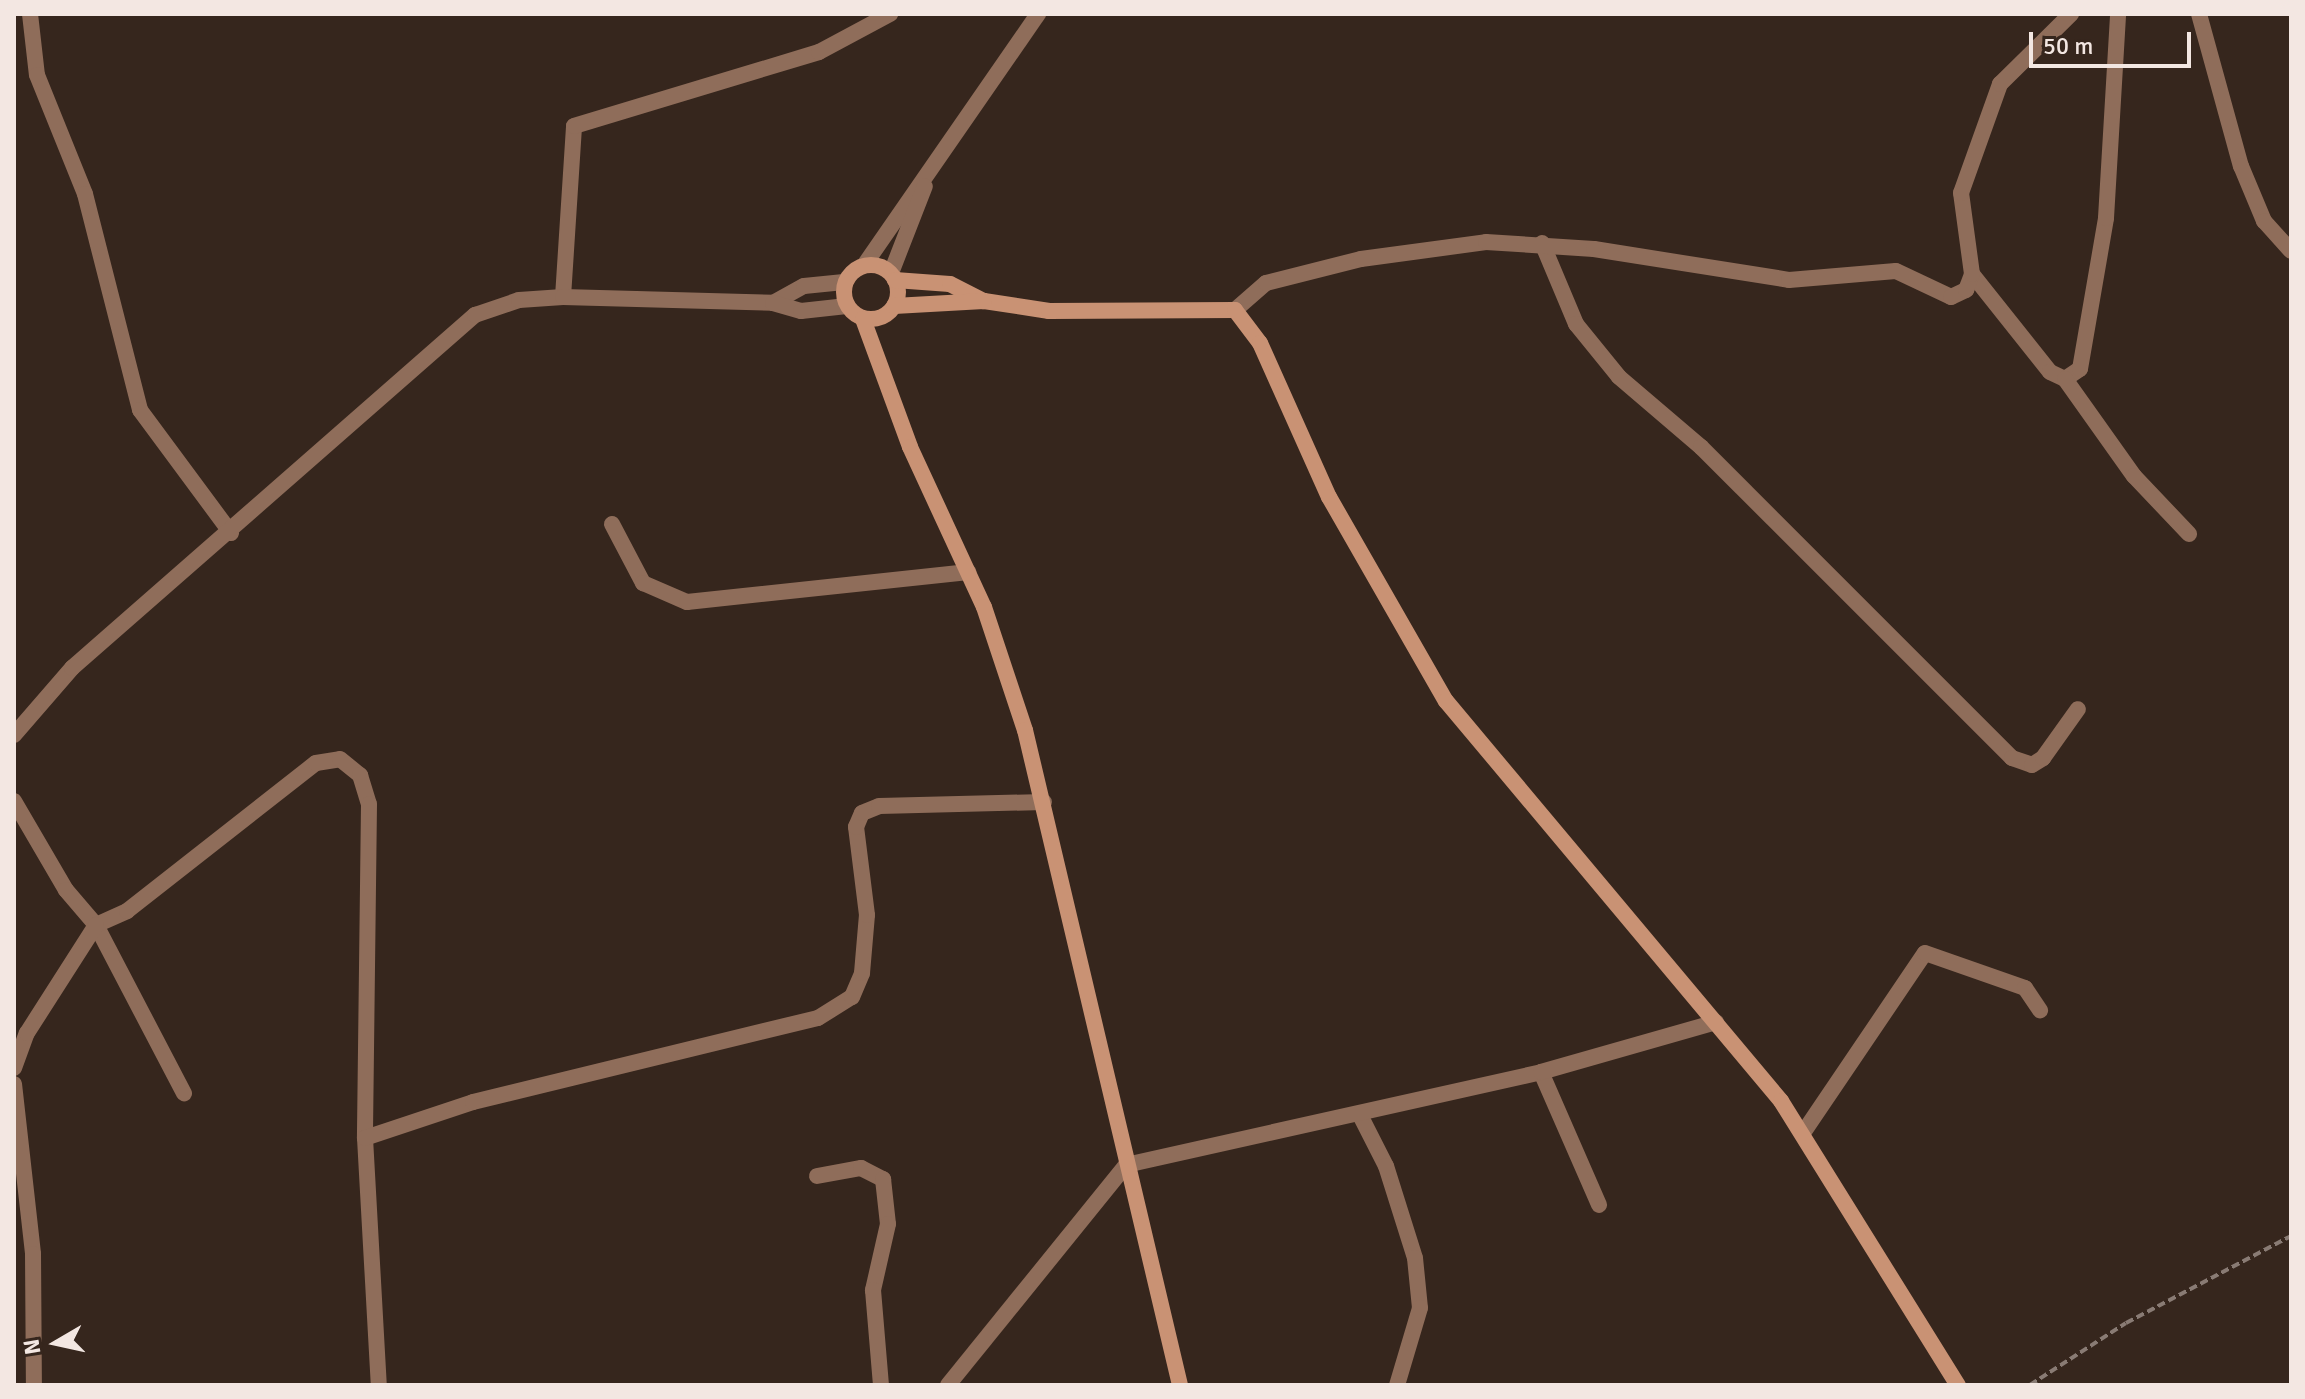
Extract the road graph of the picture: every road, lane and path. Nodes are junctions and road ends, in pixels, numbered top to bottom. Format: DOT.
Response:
graph roads {
  1 [pos="30,14"];
  2 [pos="890,14"];
  3 [pos="1038,14"];
  4 [pos="2071,14"];
  5 [pos="2118,14"];
  6 [pos="2199,14"];
  7 [pos="925,184"];
  8 [pos="1542,243"];
  9 [pos="2291,251"];
  10 [pos="865,264"];
  11 [pos="1972,274"];
  12 [pos="893,276"];
  13 [pos="844,282"];
  14 [pos="563,297"];
  15 [pos="984,301"];
  16 [pos="773,303"];
  17 [pos="847,306"];
  18 [pos="894,306"];
  19 [pos="1235,310"];
  20 [pos="863,319"];
  21 [pos="2065,379"];
  22 [pos="612,524"];
  23 [pos="231,533"];
  24 [pos="2189,534"];
  25 [pos="968,572"];
  26 [pos="2078,709"];
  27 [pos="14,735"];
  28 [pos="14,801"];
  29 [pos="1044,802"];
  30 [pos="96,925"];
  31 [pos="2040,1010"];
  32 [pos="1716,1022"];
  33 [pos="14,1068"];
  34 [pos="1541,1072"];
  35 [pos="14,1084"];
  36 [pos="184,1093"];
  37 [pos="1360,1115"];
  38 [pos="1803,1133"];
  39 [pos="365,1138"];
  40 [pos="1126,1165"];
  41 [pos="817,1176"];
  42 [pos="1599,1205"];
  43 [pos="2291,1236"];
  44 [pos="34,1385"];
  45 [pos="379,1385"];
  46 [pos="881,1385"];
  47 [pos="948,1385"];
  48 [pos="1180,1385"];
  49 [pos="1397,1385"];
  50 [pos="1958,1385"];
  51 [pos="2030,1385"];
  1 -- 23 [label="street"];
  2 -- 14 [label="street"];
  3 -- 7 [label="street"];
  4 -- 11 [label="street"];
  5 -- 21 [label="street"];
  6 -- 9 [label="street"];
  7 -- 10 [label="street"];
  7 -- 12 [label="street"];
  8 -- 11 [label="street"];
  8 -- 19 [label="street"];
  8 -- 26 [label="street"];
  10 -- 12 [label="street"];
  10 -- 13 [label="street"];
  11 -- 21 [label="street"];
  12 -- 15 [label="street"];
  12 -- 18 [label="street"];
  13 -- 16 [label="street"];
  13 -- 17 [label="street"];
  14 -- 16 [label="street"];
  14 -- 23 [label="street"];
  15 -- 18 [label="street"];
  15 -- 19 [label="street"];
  16 -- 17 [label="street"];
  17 -- 20 [label="street"];
  18 -- 20 [label="street"];
  19 -- 32 [label="street"];
  20 -- 25 [label="street"];
  21 -- 24 [label="street"];
  22 -- 25 [label="street"];
  23 -- 27 [label="street"];
  25 -- 29 [label="street"];
  28 -- 30 [label="street"];
  29 -- 39 [label="street"];
  29 -- 40 [label="street"];
  30 -- 33 [label="street"];
  30 -- 36 [label="street"];
  30 -- 39 [label="street"];
  31 -- 38 [label="street"];
  32 -- 34 [label="street"];
  32 -- 38 [label="street"];
  34 -- 37 [label="street"];
  34 -- 42 [label="street"];
  35 -- 44 [label="street"];
  37 -- 40 [label="street"];
  37 -- 49 [label="street"];
  38 -- 50 [label="street"];
  39 -- 45 [label="street"];
  40 -- 47 [label="street"];
  40 -- 48 [label="street"];
  41 -- 46 [label="street"];
  43 -- 51 [label="path"];
}
